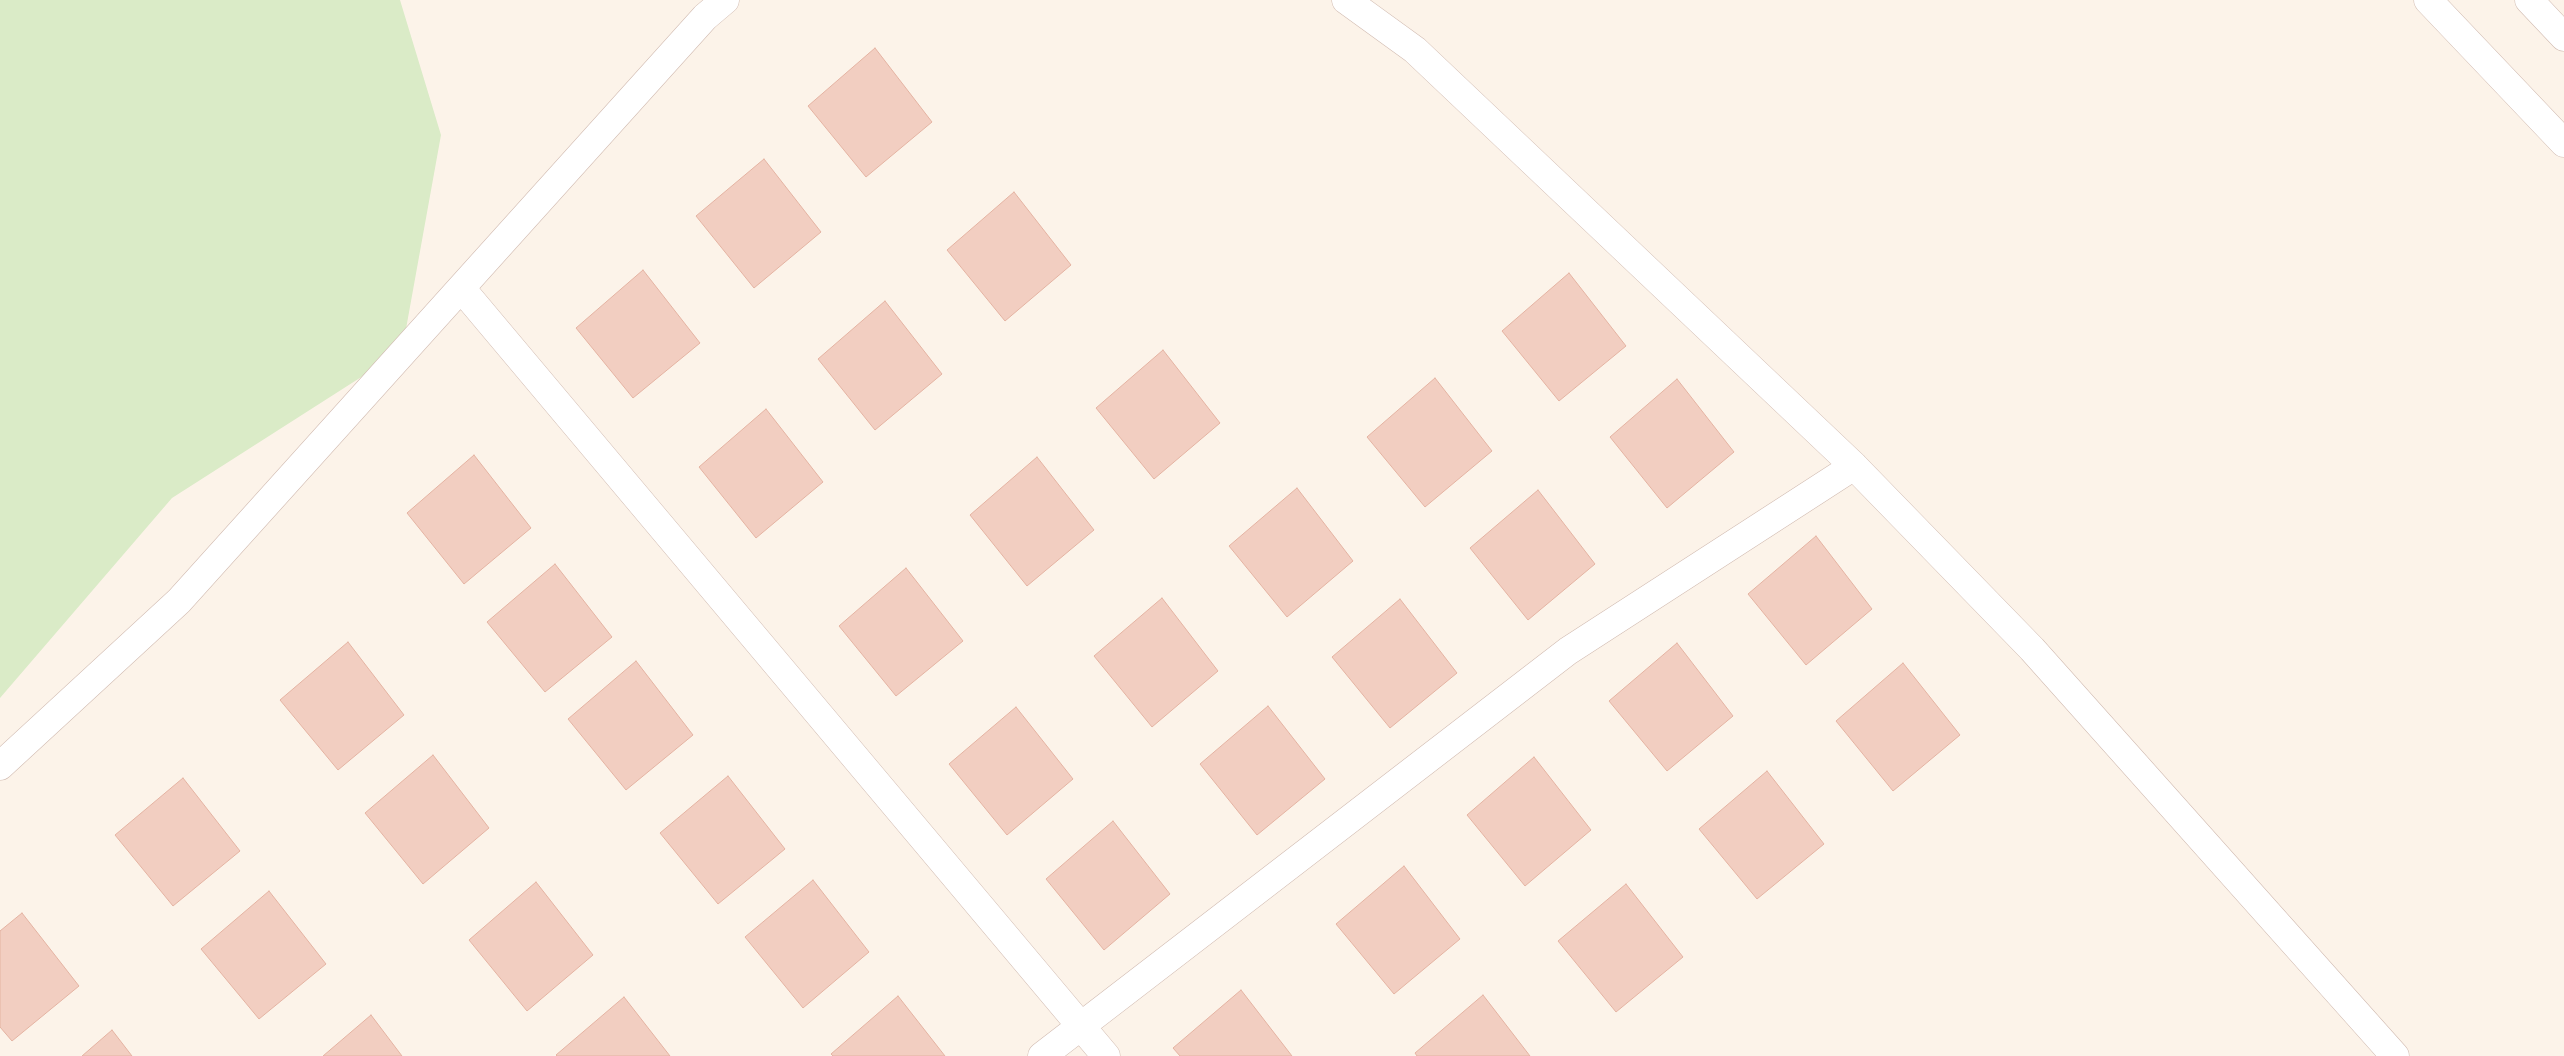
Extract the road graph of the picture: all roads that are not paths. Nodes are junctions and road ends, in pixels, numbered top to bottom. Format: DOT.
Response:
graph roads {
  1 [pos="725,0"];
  2 [pos="1346,0"];
  3 [pos="2428,0"];
  4 [pos="2529,0"];
  5 [pos="2564,38"];
  6 [pos="2564,143"];
  7 [pos="461,288"];
  8 [pos="1854,466"];
  9 [pos="0,766"];
  10 [pos="1081,1025"];
  11 [pos="1042,1056"];
  12 [pos="1106,1056"];
  13 [pos="2395,1056"];
  1 -- 7 [label="street"];
  2 -- 8 [label="street"];
  3 -- 6 [label="street"];
  4 -- 5 [label="street"];
  7 -- 9 [label="street"];
  7 -- 10 [label="street"];
  8 -- 10 [label="street"];
  8 -- 13 [label="street"];
  10 -- 11 [label="street"];
  10 -- 12 [label="street"];
}
